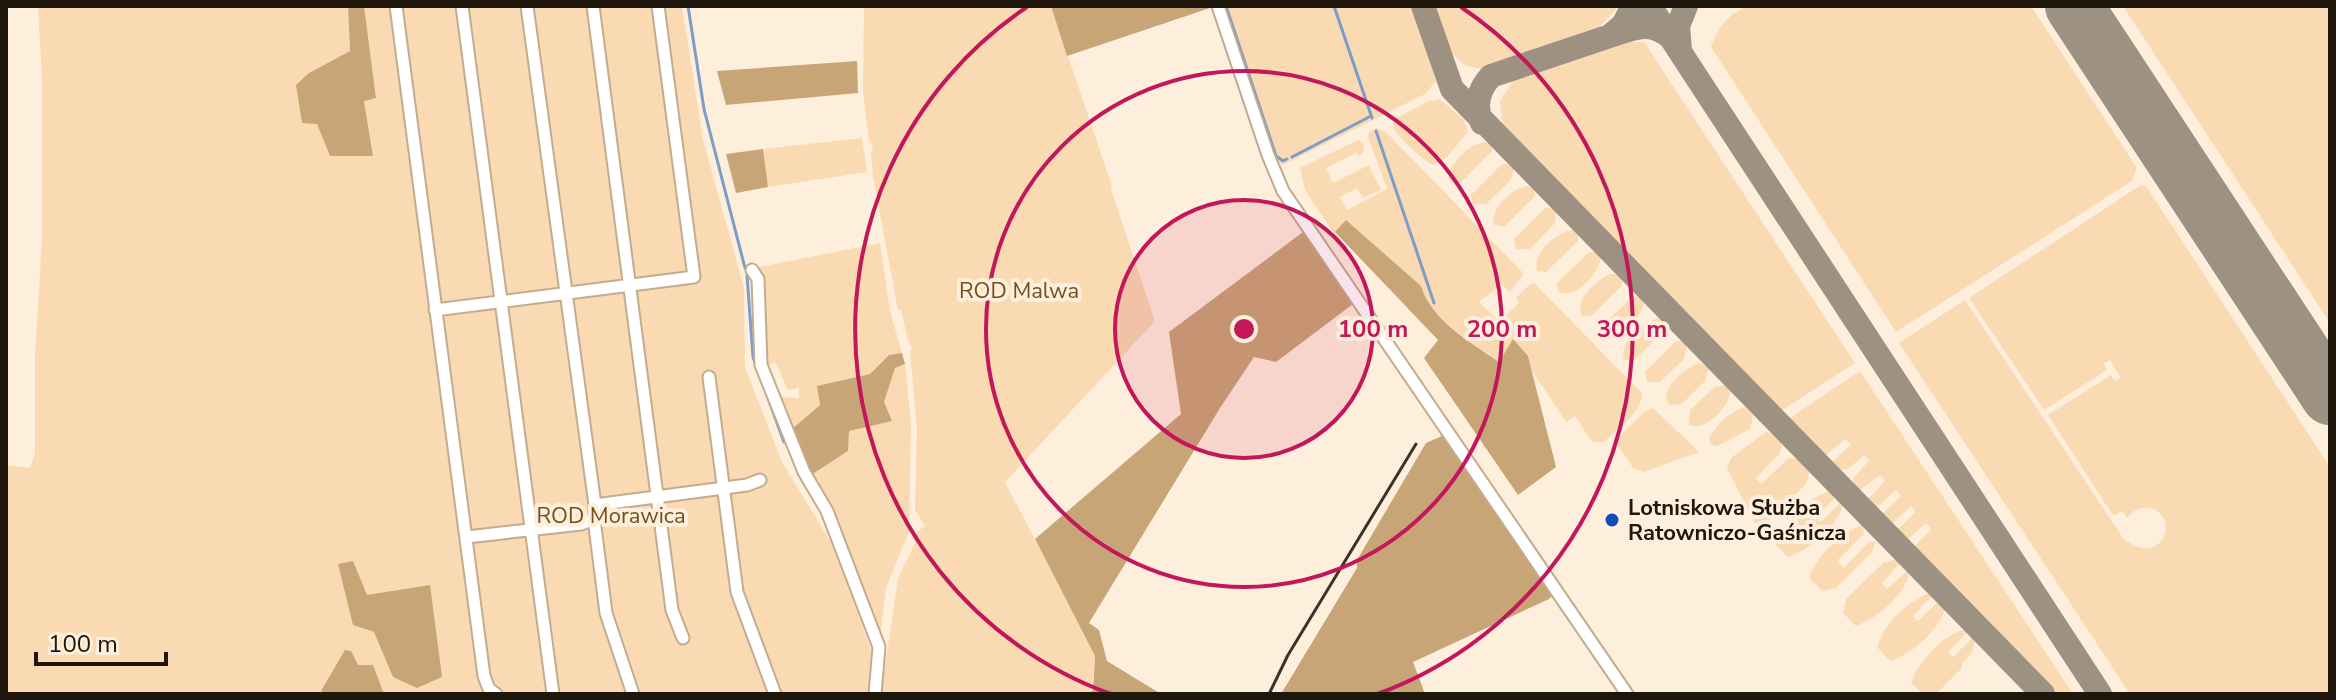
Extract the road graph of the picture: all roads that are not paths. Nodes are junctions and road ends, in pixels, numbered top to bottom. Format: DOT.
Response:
graph roads {
  1 [pos="396,6"];
  2 [pos="462,6"];
  3 [pos="527,6"];
  4 [pos="593,6"];
  5 [pos="658,6"];
  6 [pos="1218,6"];
  7 [pos="752,270"];
  8 [pos="631,284"];
  9 [pos="566,293"];
  10 [pos="500,302"];
  11 [pos="435,310"];
  12 [pos="709,377"];
  13 [pos="760,480"];
  14 [pos="724,488"];
  15 [pos="659,496"];
  16 [pos="595,505"];
  17 [pos="594,519"];
  18 [pos="531,530"];
  19 [pos="467,537"];
  20 [pos="683,638"];
  21 [pos="496,694"];
  22 [pos="553,694"];
  23 [pos="633,694"];
  24 [pos="775,694"];
  25 [pos="875,694"];
  26 [pos="1627,694"];
  1 -- 11 [label="street"];
  2 -- 10 [label="street"];
  3 -- 9 [label="street"];
  4 -- 8 [label="street"];
  5 -- 8 [label="street"];
  6 -- 26 [label="street"];
  7 -- 25 [label="street"];
  8 -- 9 [label="street"];
  8 -- 15 [label="street"];
  9 -- 10 [label="street"];
  9 -- 16 [label="street"];
  10 -- 11 [label="street"];
  10 -- 18 [label="street"];
  11 -- 19 [label="street"];
  12 -- 14 [label="street"];
  13 -- 14 [label="street"];
  14 -- 15 [label="street"];
  14 -- 24 [label="street"];
  15 -- 16 [label="street"];
  15 -- 20 [label="street"];
  16 -- 17 [label="street"];
  17 -- 18 [label="street"];
  17 -- 23 [label="street"];
  18 -- 19 [label="street"];
  18 -- 22 [label="street"];
  19 -- 21 [label="street"];
}
